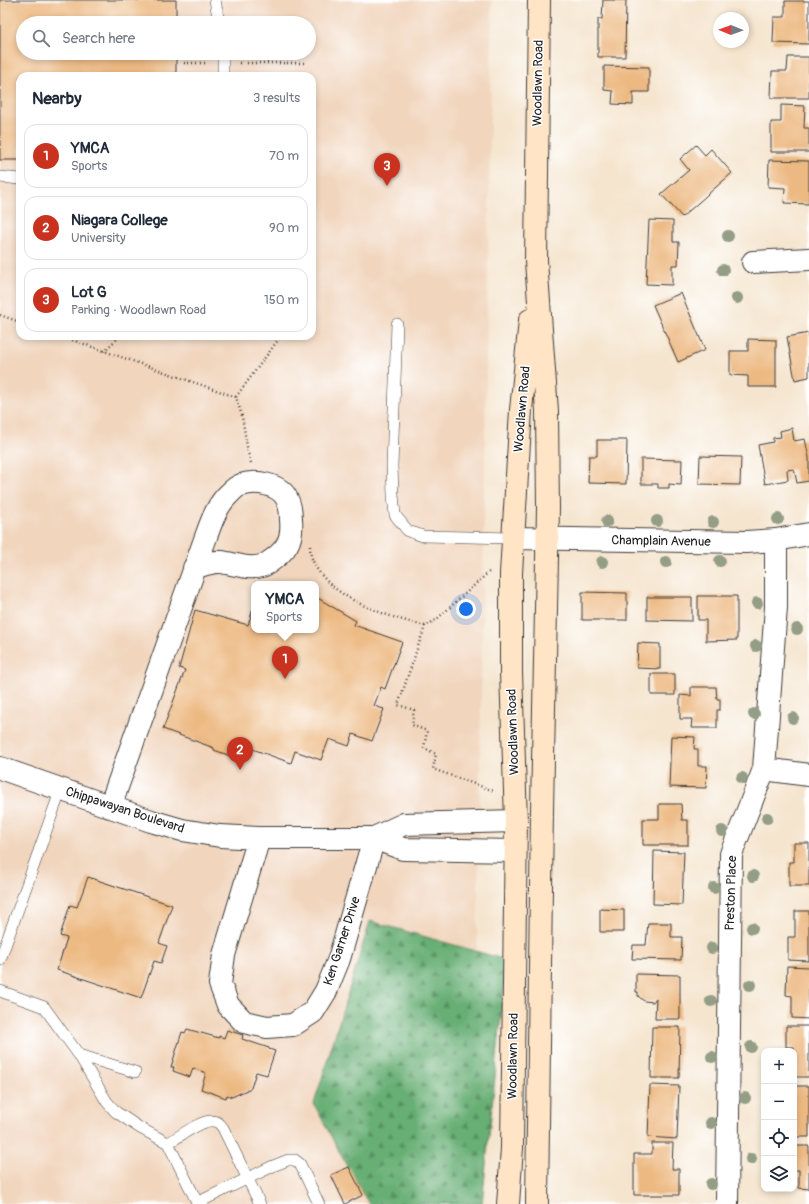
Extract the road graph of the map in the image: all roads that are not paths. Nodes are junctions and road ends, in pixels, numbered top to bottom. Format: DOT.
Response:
graph roads {
  1 [pos="214,0"];
  2 [pos="539,0"];
  3 [pos="217,16"];
  4 [pos="223,60"];
  5 [pos="223,72"];
  6 [pos="0,177"];
  7 [pos="16,179"];
  8 [pos="809,259"];
  9 [pos="536,261"];
  10 [pos="753,262"];
  11 [pos="397,324"];
  12 [pos="809,534"];
  13 [pos="513,538"];
  14 [pos="546,538"];
  15 [pos="776,540"];
  16 [pos="194,568"];
  17 [pos="0,768"];
  18 [pos="764,769"];
  19 [pos="809,775"];
  20 [pos="61,789"];
  21 [pos="110,807"];
  22 [pos="516,821"];
  23 [pos="259,838"];
  24 [pos="374,838"];
  25 [pos="515,851"];
  26 [pos="0,960"];
  27 [pos="0,991"];
  28 [pos="80,1055"];
  29 [pos="135,1072"];
  30 [pos="168,1142"];
  31 [pos="248,1178"];
  32 [pos="198,1203"];
  33 [pos="260,1204"];
  34 [pos="319,1204"];
  35 [pos="508,1204"];
  36 [pos="537,1204"];
  37 [pos="727,1204"];
  1 -- 3 [label="lane"];
  2 -- 9 [label="main road, Woodlawn Road"];
  4 -- 5 [label="lane"];
  6 -- 7 [label="lane"];
  8 -- 10 [label="street"];
  9 -- 13 [label="main road, Woodlawn Road"];
  9 -- 14 [label="main road, Woodlawn Road"];
  11 -- 13 [label="lane"];
  12 -- 15 [label="street, Champlain Avenue"];
  13 -- 14 [label="street, Champlain Avenue"];
  13 -- 22 [label="main road, Woodlawn Road"];
  14 -- 15 [label="street, Champlain Avenue"];
  14 -- 36 [label="main road, Woodlawn Road"];
  15 -- 18 [label="street, Preston Place"];
  16 -- 16 [label="street"];
  16 -- 21 [label="street"];
  17 -- 20 [label="street, Chippawayan Boulevard"];
  18 -- 19 [label="street"];
  18 -- 37 [label="street, Preston Place"];
  20 -- 21 [label="street, Chippawayan Boulevard"];
  20 -- 26 [label="lane"];
  21 -- 23 [label="street, Chippawayan Boulevard"];
  22 -- 24 [label="street, Chippawayan Boulevard"];
  22 -- 25 [label="main road, Woodlawn Road"];
  23 -- 24 [label="street, Chippawayan Boulevard"];
  23 -- 24 [label="street, Ken Garner Drive"];
  24 -- 25 [label="street, Chippawayan Boulevard"];
  25 -- 35 [label="main road, Woodlawn Road"];
  27 -- 28 [label="lane"];
  28 -- 29 [label="lane"];
  28 -- 30 [label="lane"];
  30 -- 31 [label="lane"];
  30 -- 32 [label="lane"];
  31 -- 32 [label="lane"];
  31 -- 33 [label="lane"];
  31 -- 34 [label="lane"];
}
